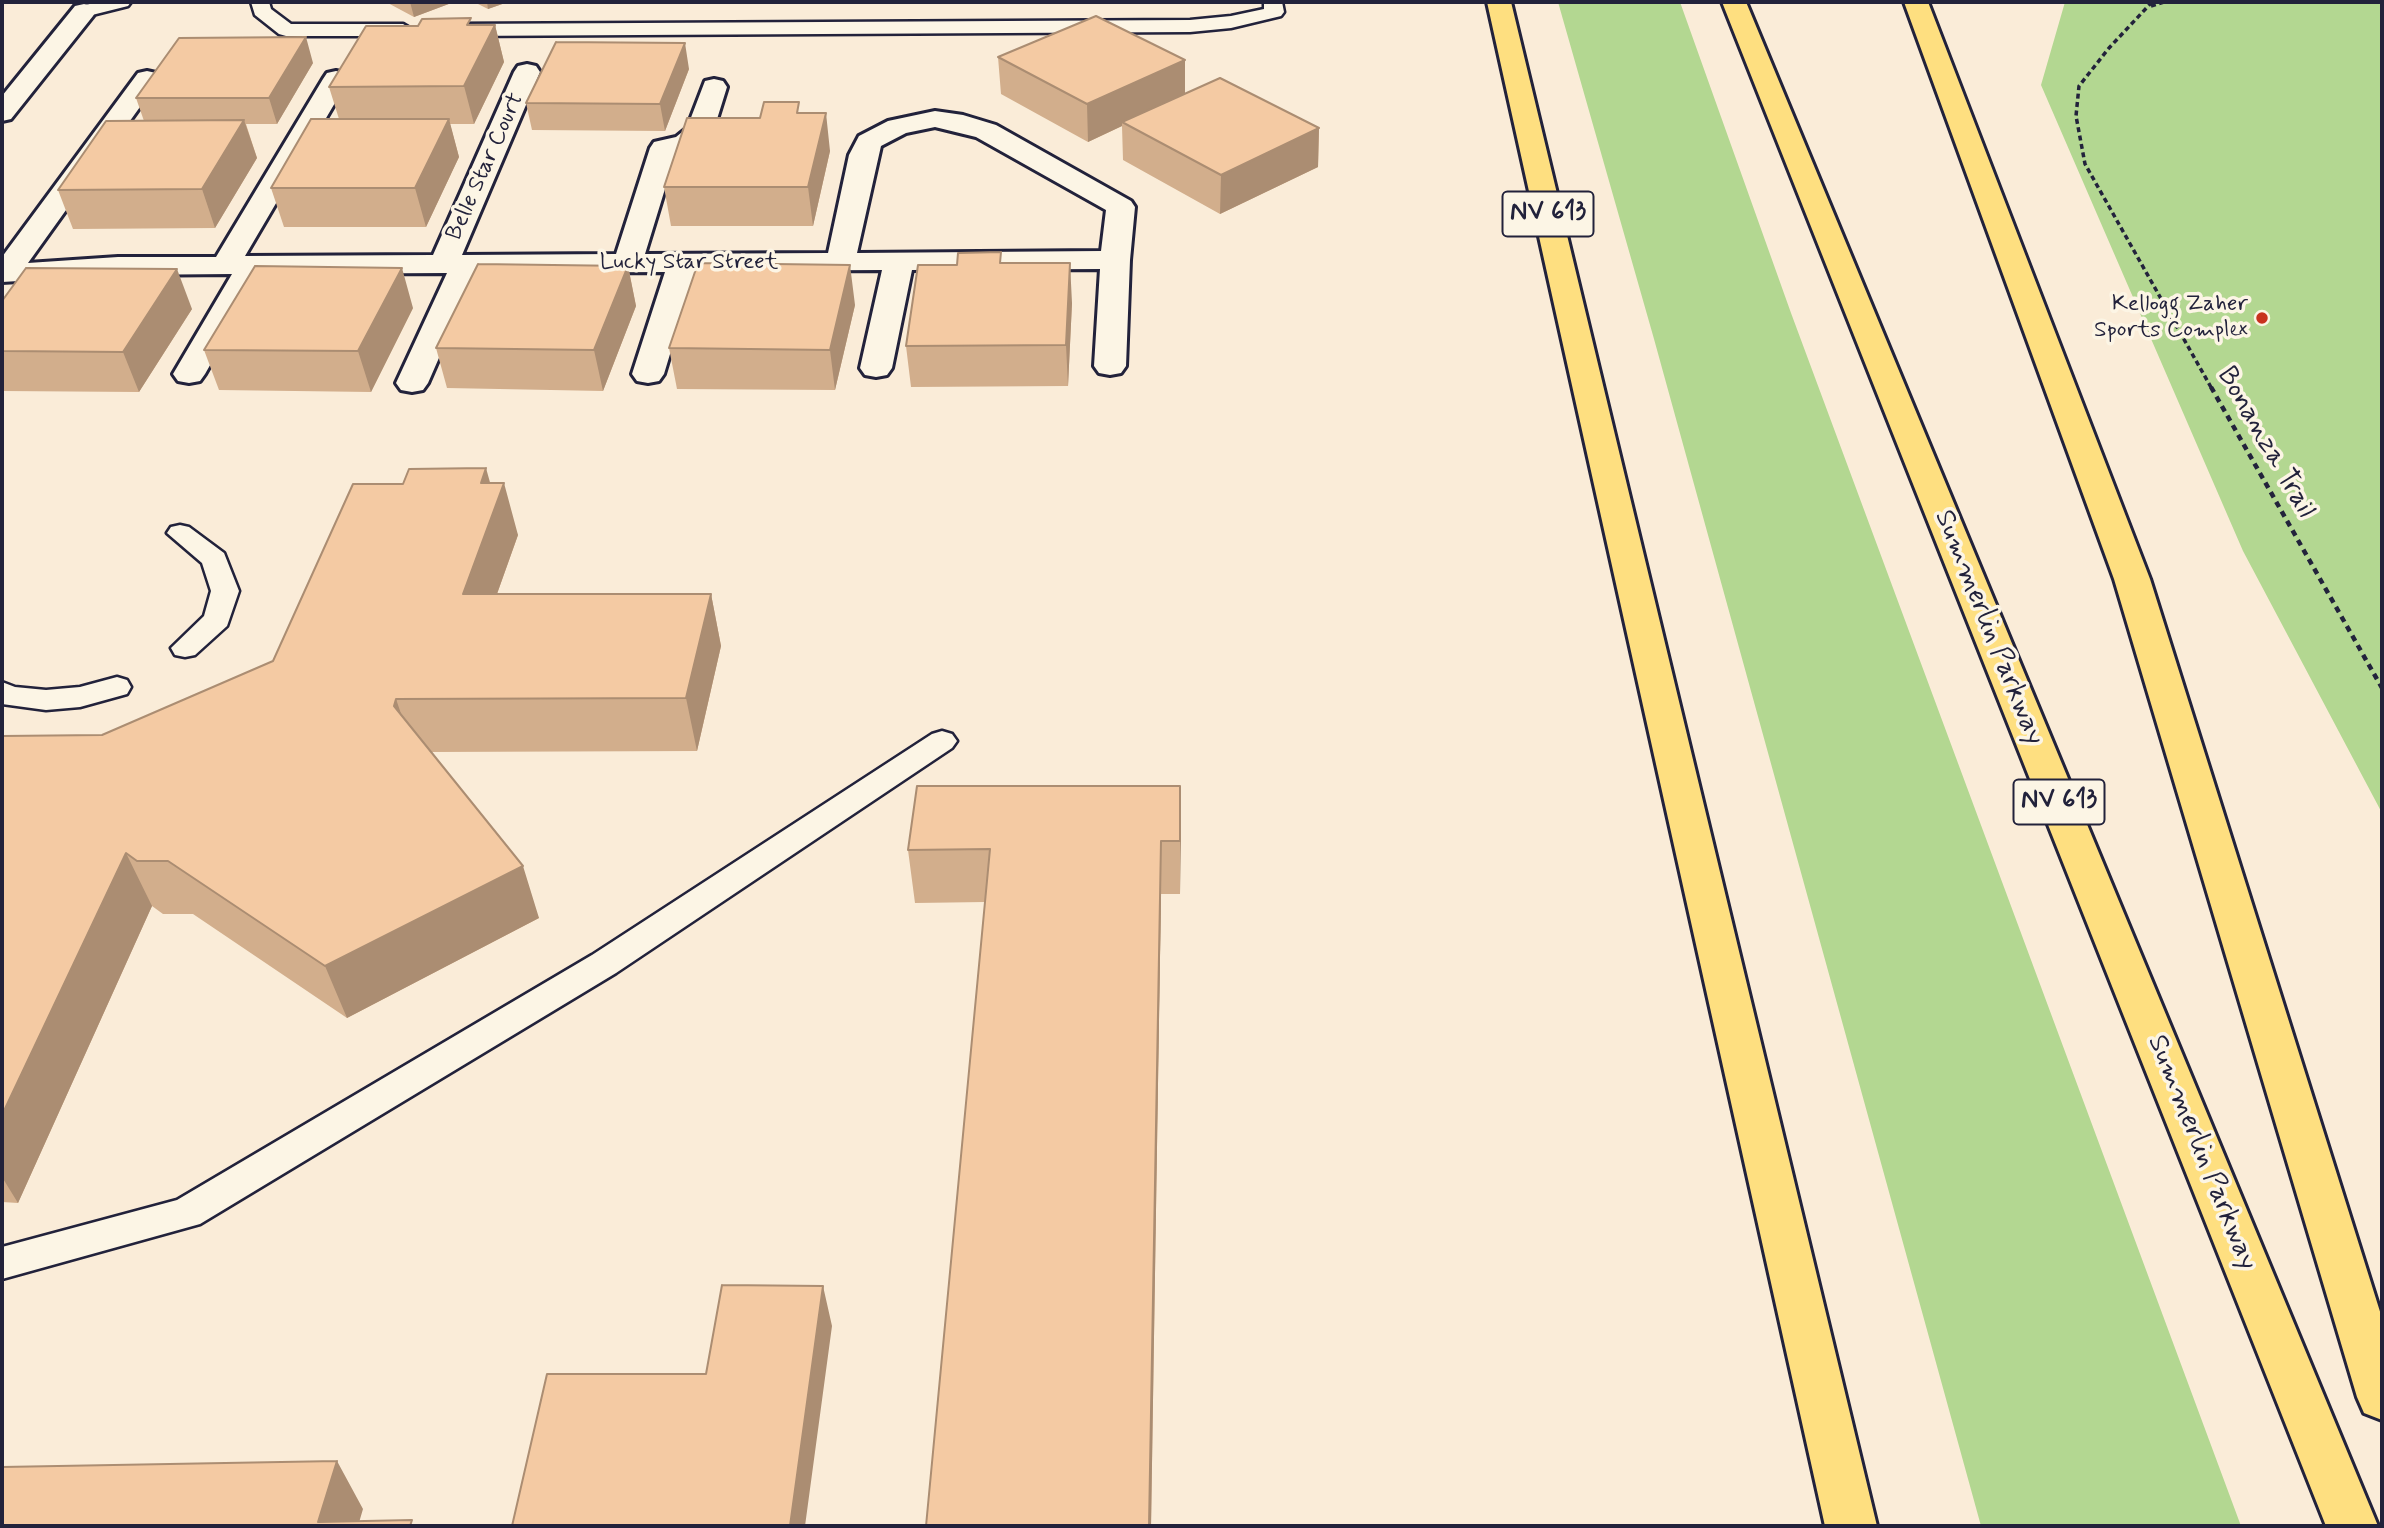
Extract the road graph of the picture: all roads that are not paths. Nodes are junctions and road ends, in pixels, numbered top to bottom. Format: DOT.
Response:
graph roads {
  1 [pos="121,2"];
  2 [pos="260,2"];
  3 [pos="1273,2"];
  4 [pos="1499,2"];
  5 [pos="1734,2"];
  6 [pos="1916,2"];
  7 [pos="85,11"];
  8 [pos="527,72"];
  9 [pos="147,79"];
  10 [pos="336,79"];
  11 [pos="714,87"];
  12 [pos="2,113"];
  13 [pos="1115,260"];
  14 [pos="899,261"];
  15 [pos="628,262"];
  16 [pos="683,262"];
  17 [pos="455,263"];
  18 [pos="841,263"];
  19 [pos="239,266"];
  20 [pos="14,279"];
  21 [pos="1110,366"];
  22 [pos="876,368"];
  23 [pos="189,374"];
  24 [pos="648,374"];
  25 [pos="412,383"];
  26 [pos="180,533"];
  27 [pos="185,648"];
  28 [pos="117,687"];
  29 [pos="2,692"];
  30 [pos="942,741"];
  31 [pos="2,1263"];
  32 [pos="2382,1397"];
  33 [pos="1851,1526"];
  34 [pos="2352,1526"];
  1 -- 7 [label="lane"];
  2 -- 3 [label="lane"];
  4 -- 33 [label="highway, NV 613"];
  5 -- 34 [label="highway, Summerlin Parkway / NV 613"];
  6 -- 32 [label="highway"];
  7 -- 12 [label="street"];
  8 -- 17 [label="street, Belle Star Court"];
  9 -- 20 [label="street"];
  10 -- 19 [label="street"];
  11 -- 15 [label="street"];
  13 -- 14 [label="street, Lucky Star Street"];
  13 -- 18 [label="street"];
  13 -- 21 [label="street"];
  14 -- 18 [label="street, Lucky Star Street"];
  14 -- 22 [label="street"];
  15 -- 16 [label="street, Lucky Star Street"];
  15 -- 17 [label="street, Lucky Star Street"];
  16 -- 18 [label="street, Lucky Star Street"];
  16 -- 24 [label="street"];
  17 -- 19 [label="street, Lucky Star Street"];
  17 -- 25 [label="street, Belle Star Court"];
  19 -- 20 [label="street, Lucky Star Street"];
  19 -- 23 [label="street"];
  26 -- 27 [label="lane"];
  28 -- 29 [label="lane"];
  30 -- 31 [label="lane"];
}
